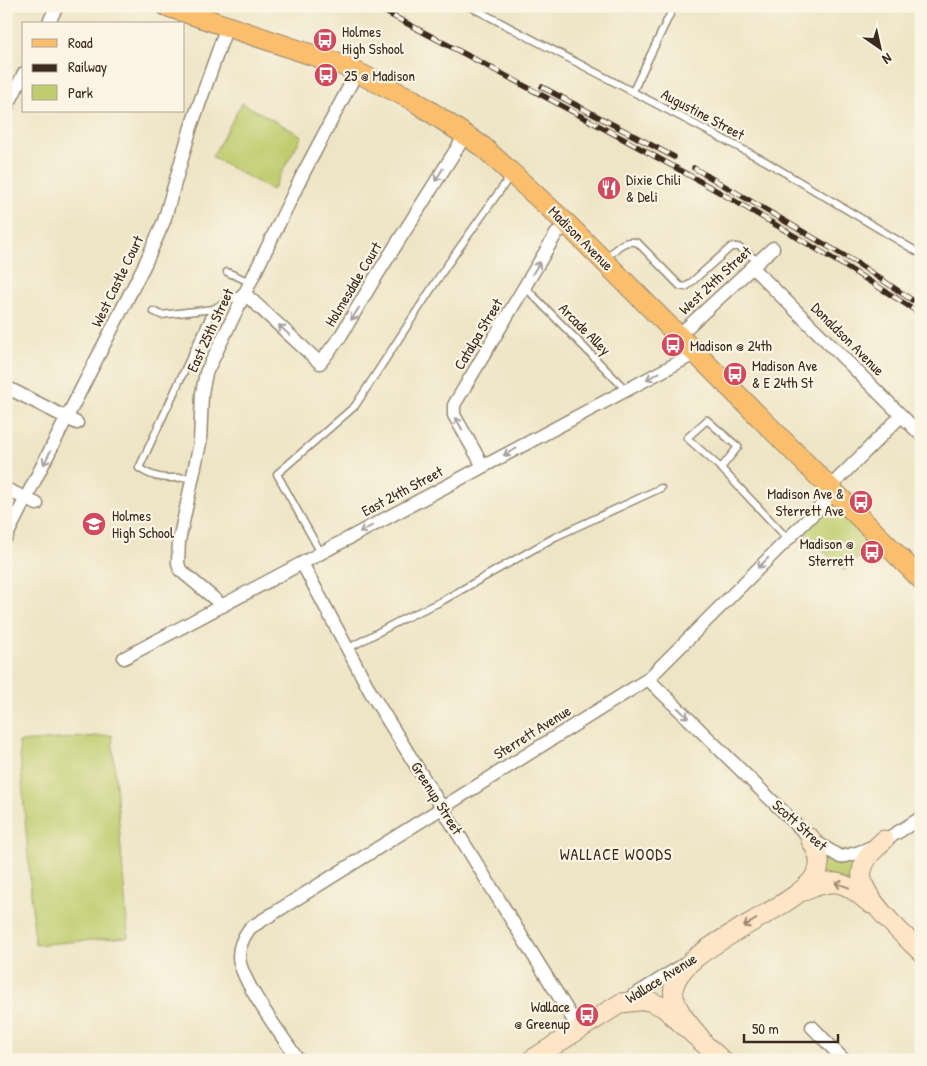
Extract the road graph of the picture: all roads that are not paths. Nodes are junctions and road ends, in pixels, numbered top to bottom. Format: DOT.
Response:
graph roads {
  1 [pos="57,6"];
  2 [pos="167,6"];
  3 [pos="469,6"];
  4 [pos="674,6"];
  5 [pos="49,22"];
  6 [pos="226,26"];
  7 [pos="357,72"];
  8 [pos="22,77"];
  9 [pos="633,91"];
  10 [pos="6,109"];
  11 [pos="466,134"];
  12 [pos="513,172"];
  13 [pos="567,224"];
  14 [pos="773,248"];
  15 [pos="921,254"];
  16 [pos="604,261"];
  17 [pos="755,264"];
  18 [pos="227,272"];
  19 [pos="247,287"];
  20 [pos="525,287"];
  21 [pos="213,309"];
  22 [pos="153,311"];
  23 [pos="679,336"];
  24 [pos="696,352"];
  25 [pos="6,387"];
  26 [pos="626,390"];
  27 [pos="901,416"];
  28 [pos="72,421"];
  29 [pos="921,435"];
  30 [pos="483,466"];
  31 [pos="721,468"];
  32 [pos="193,477"];
  33 [pos="661,488"];
  34 [pos="6,489"];
  35 [pos="835,492"];
  36 [pos="32,501"];
  37 [pos="6,536"];
  38 [pos="788,539"];
  39 [pos="320,553"];
  40 [pos="302,563"];
  41 [pos="921,579"];
  42 [pos="223,606"];
  43 [pos="347,649"];
  44 [pos="124,658"];
  45 [pos="648,679"];
  46 [pos="442,807"];
  47 [pos="921,818"];
  48 [pos="810,838"];
  49 [pos="884,840"];
  50 [pos="791,897"];
  51 [pos="881,913"];
  52 [pos="921,952"];
  53 [pos="698,956"];
  54 [pos="621,1003"];
  55 [pos="812,1027"];
  56 [pos="579,1029"];
  57 [pos="701,1039"];
  58 [pos="298,1060"];
  59 [pos="531,1060"];
  60 [pos="722,1060"];
  61 [pos="844,1060"];
  1 -- 5 [label="street"];
  2 -- 6 [label="main road, Madison Avenue"];
  3 -- 9 [label="lane, Augustine Street"];
  4 -- 9 [label="lane"];
  6 -- 7 [label="main road, Madison Avenue"];
  6 -- 28 [label="street, West Castle Court"];
  7 -- 11 [label="main road, Madison Avenue"];
  7 -- 19 [label="street, East 25th Street"];
  8 -- 10 [label="street"];
  9 -- 15 [label="lane, Augustine Street"];
  11 -- 12 [label="main road, Madison Avenue"];
  11 -- 19 [label="street, Holmesdale Court, one-way"];
  12 -- 13 [label="main road, Madison Avenue"];
  12 -- 39 [label="lane"];
  13 -- 16 [label="main road, Madison Avenue"];
  20 -- 13 [label="street, Catalpa Street, one-way"];
  14 -- 17 [label="street, West 24th Street"];
  16 -- 17 [label="lane"];
  16 -- 23 [label="main road, Madison Avenue"];
  17 -- 23 [label="street, West 24th Street"];
  17 -- 27 [label="street, Donaldson Avenue"];
  18 -- 19 [label="lane"];
  19 -- 21 [label="lane"];
  19 -- 32 [label="street, East 25th Street"];
  20 -- 26 [label="lane, Arcade Alley"];
  30 -- 20 [label="street, Catalpa Street, one-way"];
  21 -- 22 [label="lane"];
  21 -- 32 [label="lane"];
  23 -- 24 [label="main road, Madison Avenue"];
  24 -- 26 [label="street, East 24th Street, one-way"];
  24 -- 35 [label="main road, Madison Avenue"];
  25 -- 28 [label="street"];
  26 -- 30 [label="street, East 24th Street, one-way"];
  27 -- 29 [label="street, Donaldson Avenue"];
  27 -- 35 [label="street, Sterrett Avenue"];
  28 -- 36 [label="street, West Castle Court, one-way"];
  30 -- 39 [label="street, East 24th Street, one-way"];
  31 -- 31 [label="lane"];
  31 -- 38 [label="lane"];
  32 -- 42 [label="street, East 25th Street"];
  33 -- 43 [label="lane"];
  34 -- 36 [label="street"];
  35 -- 38 [label="street, Sterrett Avenue"];
  35 -- 41 [label="main road, Madison Avenue"];
  36 -- 37 [label="street, West Castle Court"];
  38 -- 45 [label="street, Sterrett Avenue, one-way"];
  39 -- 40 [label="street, East 24th Street"];
  40 -- 42 [label="street, East 24th Street"];
  40 -- 43 [label="street, Greenup Street"];
  42 -- 44 [label="street, East 24th Street"];
  43 -- 46 [label="street, Greenup Street"];
  45 -- 46 [label="street, Sterrett Avenue"];
  45 -- 48 [label="street, Scott Street, one-way"];
  46 -- 56 [label="street, Greenup Street"];
  46 -- 58 [label="street, Sterrett Avenue"];
  47 -- 49 [label="street"];
  48 -- 49 [label="street, Scott Street"];
  48 -- 50 [label="street, Wallace Avenue"];
  49 -- 51 [label="street"];
  51 -- 50 [label="street, Wallace Avenue, one-way"];
  50 -- 53 [label="street, Wallace Avenue, one-way"];
  51 -- 52 [label="street"];
  53 -- 54 [label="street, Wallace Avenue"];
  53 -- 57 [label="street"];
  54 -- 56 [label="street, Wallace Avenue"];
  54 -- 57 [label="street"];
  55 -- 61 [label="street"];
  56 -- 59 [label="street, Wallace Avenue"];
  57 -- 60 [label="street"];
}
